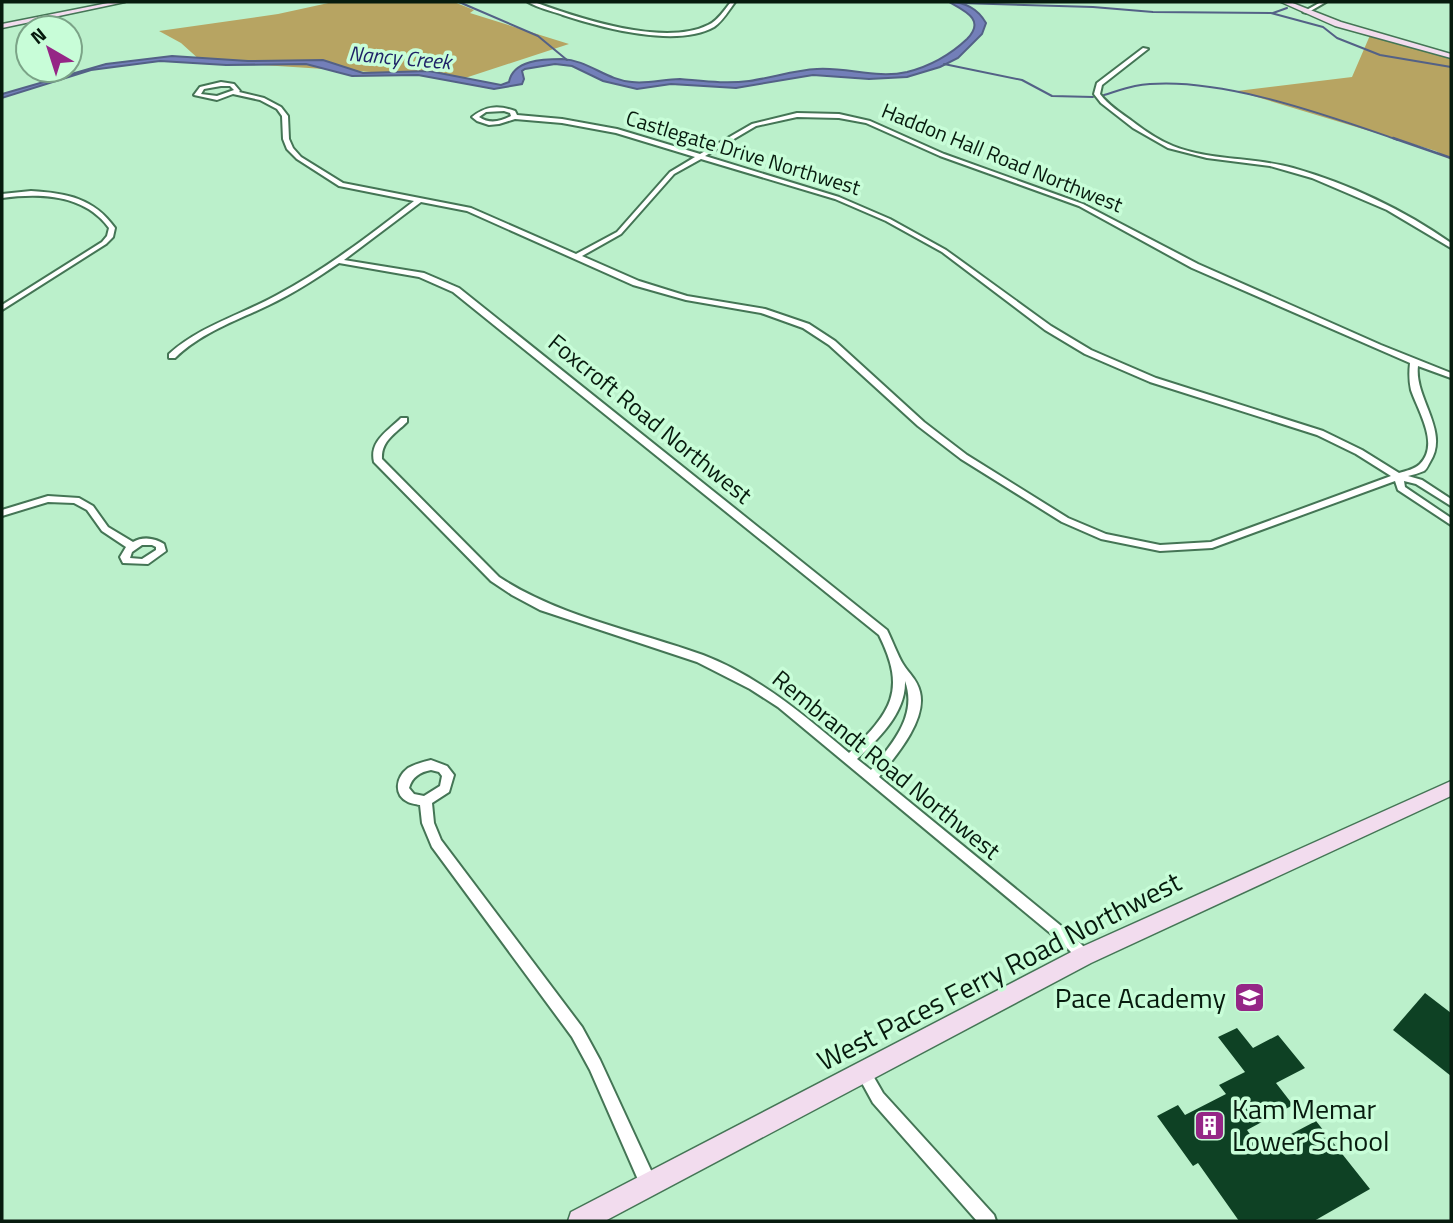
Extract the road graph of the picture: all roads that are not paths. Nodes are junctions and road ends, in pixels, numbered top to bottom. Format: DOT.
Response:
graph roads {
  1 [pos="116,2"];
  2 [pos="530,2"];
  3 [pos="733,2"];
  4 [pos="1284,2"];
  5 [pos="1324,2"];
  6 [pos="1305,12"];
  7 [pos="2,26"];
  8 [pos="1145,49"];
  9 [pos="1451,56"];
  10 [pos="235,93"];
  11 [pos="514,117"];
  12 [pos="701,155"];
  13 [pos="2,196"];
  14 [pos="419,200"];
  15 [pos="1451,246"];
  16 [pos="577,256"];
  17 [pos="340,261"];
  18 [pos="2,308"];
  19 [pos="172,356"];
  20 [pos="1414,362"];
  21 [pos="1451,376"];
  22 [pos="404,420"];
  23 [pos="1399,477"];
  24 [pos="1451,503"];
  25 [pos="2,513"];
  26 [pos="1451,522"];
  27 [pos="132,546"];
  28 [pos="899,667"];
  29 [pos="850,759"];
  30 [pos="872,777"];
  31 [pos="1451,788"];
  32 [pos="426,801"];
  33 [pos="1084,957"];
  34 [pos="863,1072"];
  35 [pos="649,1185"];
  36 [pos="580,1221"];
  37 [pos="988,1221"];
  1 -- 7 [label="main road"];
  2 -- 3 [label="street"];
  4 -- 6 [label="main road"];
  5 -- 6 [label="street"];
  6 -- 9 [label="main road"];
  8 -- 15 [label="street"];
  10 -- 10 [label="street"];
  10 -- 14 [label="street"];
  11 -- 11 [label="street, Castlegate Drive Northwest"];
  11 -- 12 [label="street, Castlegate Drive Northwest"];
  12 -- 16 [label="street, Haddon Hall Road Northwest"];
  12 -- 20 [label="street, Haddon Hall Road Northwest"];
  12 -- 23 [label="street, Castlegate Drive Northwest"];
  13 -- 18 [label="street"];
  14 -- 16 [label="street"];
  14 -- 17 [label="street"];
  16 -- 23 [label="street"];
  17 -- 19 [label="street"];
  17 -- 28 [label="street, Foxcroft Road Northwest"];
  20 -- 21 [label="street, Haddon Hall Road Northwest"];
  20 -- 23 [label="street"];
  22 -- 29 [label="street, Rembrandt Road Northwest"];
  23 -- 24 [label="street, Castlegate Drive Northwest"];
  23 -- 26 [label="street, Castlegate Drive Northwest"];
  25 -- 27 [label="street"];
  28 -- 29 [label="street, Foxcroft Road Northwest"];
  28 -- 30 [label="street, Foxcroft Road Northwest"];
  29 -- 30 [label="street, Rembrandt Road Northwest"];
  30 -- 33 [label="street, Rembrandt Road Northwest"];
  31 -- 33 [label="main road, West Paces Ferry Road Northwest"];
  32 -- 35 [label="street"];
  33 -- 34 [label="main road, West Paces Ferry Road Northwest"];
  34 -- 35 [label="main road, West Paces Ferry Road Northwest"];
  34 -- 37 [label="street"];
  35 -- 36 [label="main road, West Paces Ferry Road Northwest"];
}
